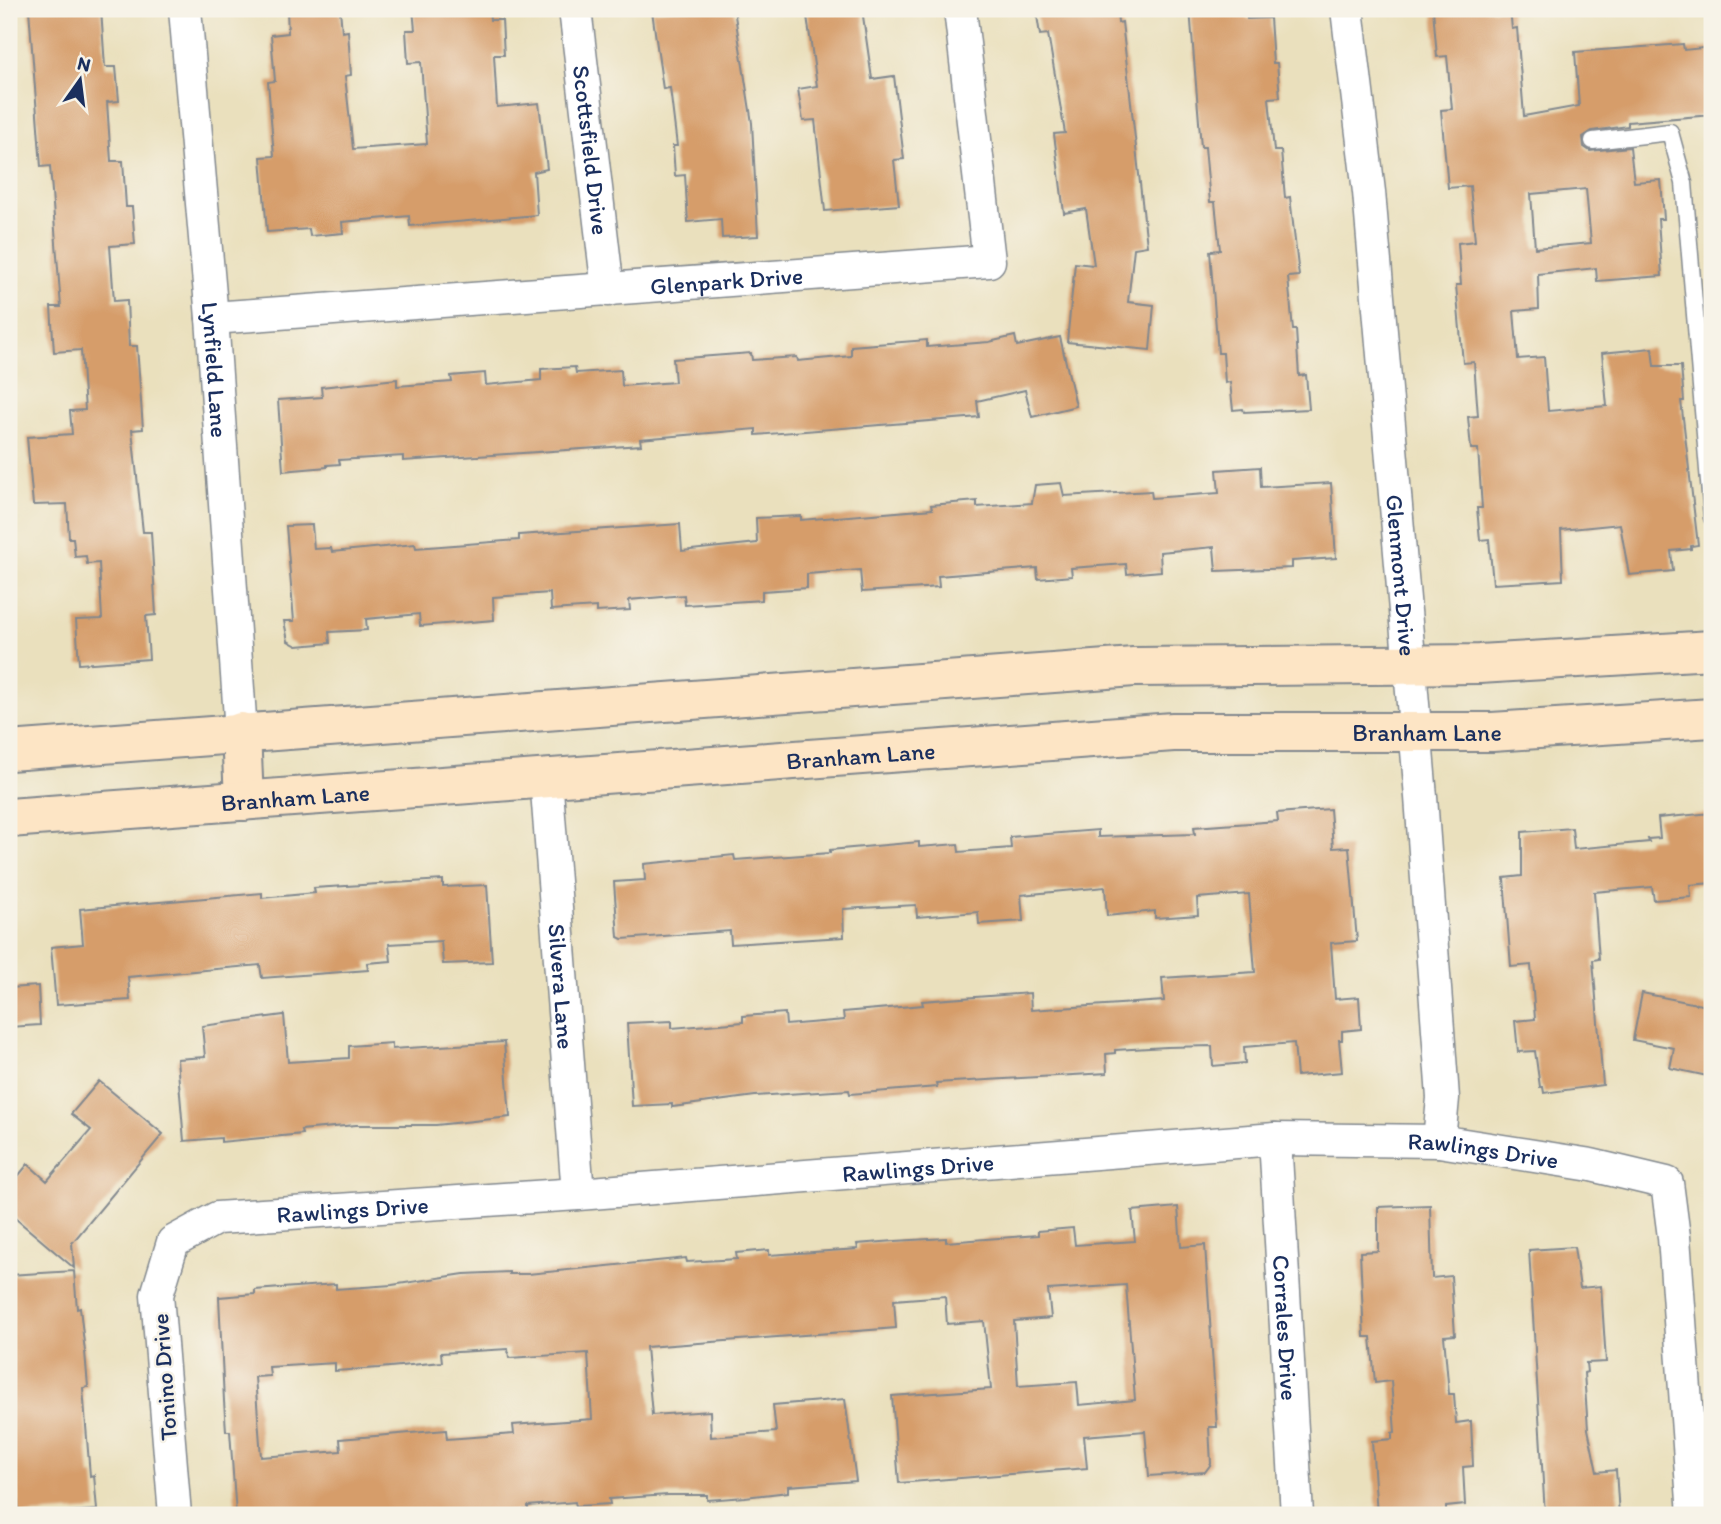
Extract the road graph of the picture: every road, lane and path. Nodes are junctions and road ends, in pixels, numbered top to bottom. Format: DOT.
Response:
graph roads {
  1 [pos="185,9"];
  2 [pos="576,9"];
  3 [pos="960,9"];
  4 [pos="1347,9"];
  5 [pos="1593,141"];
  6 [pos="608,290"];
  7 [pos="212,318"];
  8 [pos="1712,518"];
  9 [pos="1712,650"];
  10 [pos="1408,664"];
  11 [pos="1712,718"];
  12 [pos="241,732"];
  13 [pos="1415,733"];
  14 [pos="9,751"];
  15 [pos="546,778"];
  16 [pos="244,801"];
  17 [pos="9,818"];
  18 [pos="1275,1139"];
  19 [pos="1440,1141"];
  20 [pos="578,1194"];
  21 [pos="173,1242"];
  22 [pos="174,1515"];
  23 [pos="1297,1515"];
  24 [pos="1694,1515"];
  1 -- 7 [label="street, Lynfield Lane"];
  2 -- 6 [label="street, Scottsfield Drive"];
  3 -- 6 [label="street, Glenpark Drive"];
  4 -- 10 [label="street, Glenmont Drive"];
  5 -- 8 [label="lane"];
  6 -- 7 [label="street, Glenpark Drive"];
  7 -- 12 [label="street, Lynfield Lane"];
  9 -- 10 [label="main road"];
  10 -- 12 [label="main road"];
  10 -- 13 [label="street, Glenmont Drive"];
  11 -- 13 [label="main road, Branham Lane"];
  12 -- 14 [label="main road"];
  12 -- 16 [label="main road"];
  13 -- 15 [label="main road, Branham Lane"];
  13 -- 19 [label="street, Glenmont Drive"];
  15 -- 16 [label="main road, Branham Lane"];
  15 -- 20 [label="street, Silvera Lane"];
  16 -- 17 [label="main road, Branham Lane"];
  18 -- 19 [label="street, Rawlings Drive"];
  18 -- 20 [label="street, Rawlings Drive"];
  18 -- 23 [label="street, Corrales Drive"];
  19 -- 24 [label="street, Rawlings Drive"];
  20 -- 21 [label="street, Rawlings Drive"];
  21 -- 22 [label="street, Tonino Drive"];
}
